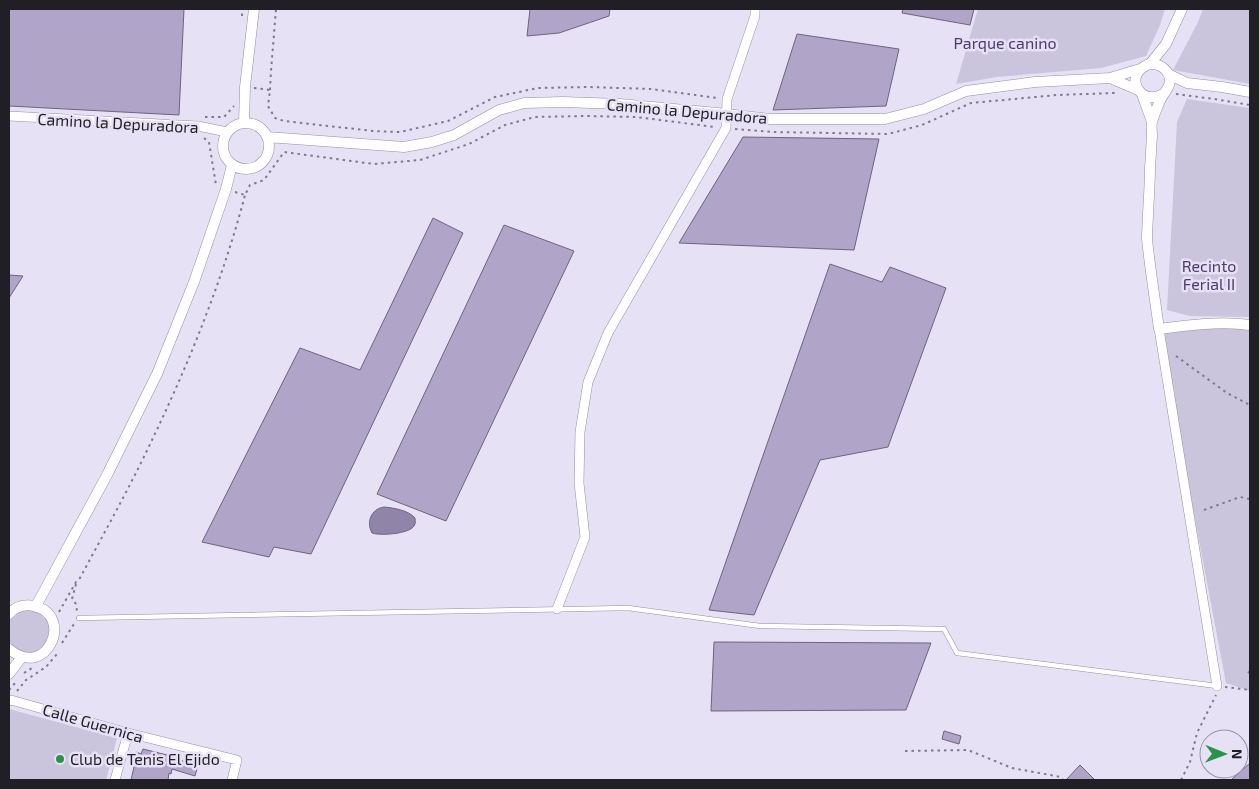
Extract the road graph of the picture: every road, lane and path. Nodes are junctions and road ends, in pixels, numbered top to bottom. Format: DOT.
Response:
graph roads {
  1 [pos="242,9"];
  2 [pos="254,9"];
  3 [pos="276,9"];
  4 [pos="756,9"];
  5 [pos="1182,9"];
  6 [pos="242,18"];
  7 [pos="1166,44"];
  8 [pos="1150,64"];
  9 [pos="1140,69"];
  10 [pos="1166,71"];
  11 [pos="1110,78"];
  12 [pos="1187,83"];
  13 [pos="245,87"];
  14 [pos="270,90"];
  15 [pos="1140,92"];
  16 [pos="1165,92"];
  17 [pos="1250,92"];
  18 [pos="727,99"];
  19 [pos="235,100"];
  20 [pos="726,114"];
  21 [pos="9,116"];
  22 [pos="1152,122"];
  23 [pos="244,123"];
  24 [pos="203,127"];
  25 [pos="227,132"];
  26 [pos="267,137"];
  27 [pos="292,153"];
  28 [pos="232,165"];
  29 [pos="226,189"];
  30 [pos="245,196"];
  31 [pos="1250,325"];
  32 [pos="1159,329"];
  33 [pos="1176,356"];
  34 [pos="1250,406"];
  35 [pos="1250,499"];
  36 [pos="1204,510"];
  37 [pos="76,582"];
  38 [pos="36,606"];
  39 [pos="557,609"];
  40 [pos="9,614"];
  41 [pos="78,618"];
  42 [pos="61,619"];
  43 [pos="63,637"];
  44 [pos="60,644"];
  45 [pos="9,649"];
  46 [pos="56,652"];
  47 [pos="22,657"];
  48 [pos="46,662"];
  49 [pos="32,668"];
  50 [pos="9,674"];
  51 [pos="1217,686"];
  52 [pos="9,690"];
  53 [pos="1250,690"];
  54 [pos="9,701"];
  55 [pos="128,733"];
  56 [pos="905,751"];
  57 [pos="114,780"];
  58 [pos="232,780"];
  59 [pos="1063,780"];
  60 [pos="1181,780"];
  1 -- 6 [label="path"];
  2 -- 13 [label="street"];
  3 -- 14 [label="path"];
  4 -- 18 [label="street"];
  5 -- 7 [label="street"];
  7 -- 8 [label="street"];
  7 -- 10 [label="street"];
  8 -- 9 [label="street"];
  8 -- 10 [label="street"];
  9 -- 11 [label="street, Camino la Depuradora"];
  9 -- 15 [label="street"];
  10 -- 12 [label="street"];
  10 -- 16 [label="street"];
  11 -- 15 [label="street, Camino la Depuradora"];
  11 -- 20 [label="street, Camino la Depuradora"];
  12 -- 16 [label="street"];
  12 -- 17 [label="street"];
  13 -- 14 [label="path"];
  13 -- 23 [label="street"];
  14 -- 18 [label="path"];
  15 -- 16 [label="street"];
  15 -- 22 [label="street"];
  16 -- 22 [label="street"];
  18 -- 20 [label="street"];
  19 -- 24 [label="path"];
  20 -- 26 [label="street, Camino la Depuradora"];
  20 -- 39 [label="street"];
  21 -- 24 [label="street, Camino la Depuradora"];
  22 -- 32 [label="street"];
  23 -- 25 [label="street"];
  23 -- 26 [label="street"];
  24 -- 25 [label="street, Camino la Depuradora"];
  24 -- 29 [label="path"];
  25 -- 28 [label="street"];
  26 -- 28 [label="street"];
  27 -- 30 [label="path"];
  28 -- 29 [label="street"];
  29 -- 30 [label="path"];
  29 -- 38 [label="street"];
  30 -- 37 [label="path"];
  31 -- 32 [label="street"];
  32 -- 51 [label="street"];
  33 -- 34 [label="path"];
  35 -- 36 [label="path"];
  37 -- 41 [label="path"];
  37 -- 42 [label="path"];
  38 -- 40 [label="street"];
  38 -- 47 [label="street"];
  39 -- 41 [label="lane"];
  39 -- 51 [label="lane"];
  43 -- 44 [label="path"];
  45 -- 47 [label="street"];
  46 -- 48 [label="path"];
  47 -- 50 [label="street"];
  49 -- 52 [label="path"];
  51 -- 53 [label="path"];
  51 -- 60 [label="path"];
  54 -- 55 [label="street, Calle Guernica"];
  55 -- 57 [label="street"];
  55 -- 58 [label="street, Calle Guernica"];
  56 -- 59 [label="path"];
}
